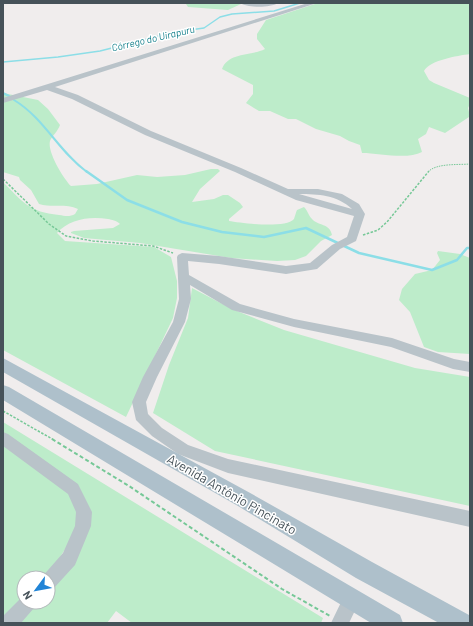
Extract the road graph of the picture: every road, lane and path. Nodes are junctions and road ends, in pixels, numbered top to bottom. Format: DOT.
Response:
graph roads {
  1 [pos="243,3"];
  2 [pos="275,3"];
  3 [pos="314,3"];
  4 [pos="47,87"];
  5 [pos="3,101"];
  6 [pos="470,164"];
  7 [pos="3,178"];
  8 [pos="344,242"];
  9 [pos="182,257"];
  10 [pos="184,277"];
  11 [pos="3,364"];
  12 [pos="470,366"];
  13 [pos="3,392"];
  14 [pos="3,411"];
  15 [pos="3,438"];
  16 [pos="470,519"];
  17 [pos="56,573"];
  18 [pos="352,598"];
  19 [pos="21,610"];
  20 [pos="340,622"];
  21 [pos="9,623"];
  22 [pos="392,623"];
  23 [pos="461,623"];
  1 -- 2 [label="street"];
  3 -- 4 [label="street"];
  4 -- 5 [label="street"];
  4 -- 8 [label="street"];
  6 -- 8 [label="path"];
  7 -- 9 [label="path"];
  8 -- 9 [label="street"];
  9 -- 10 [label="street"];
  10 -- 12 [label="street"];
  10 -- 16 [label="street"];
  11 -- 23 [label="main road, Avenida Antônio Pincinato"];
  13 -- 18 [label="main road"];
  14 -- 20 [label="path"];
  15 -- 17 [label="street"];
  18 -- 20 [label="street"];
  18 -- 22 [label="main road"];
  19 -- 21 [label="street"];
}
